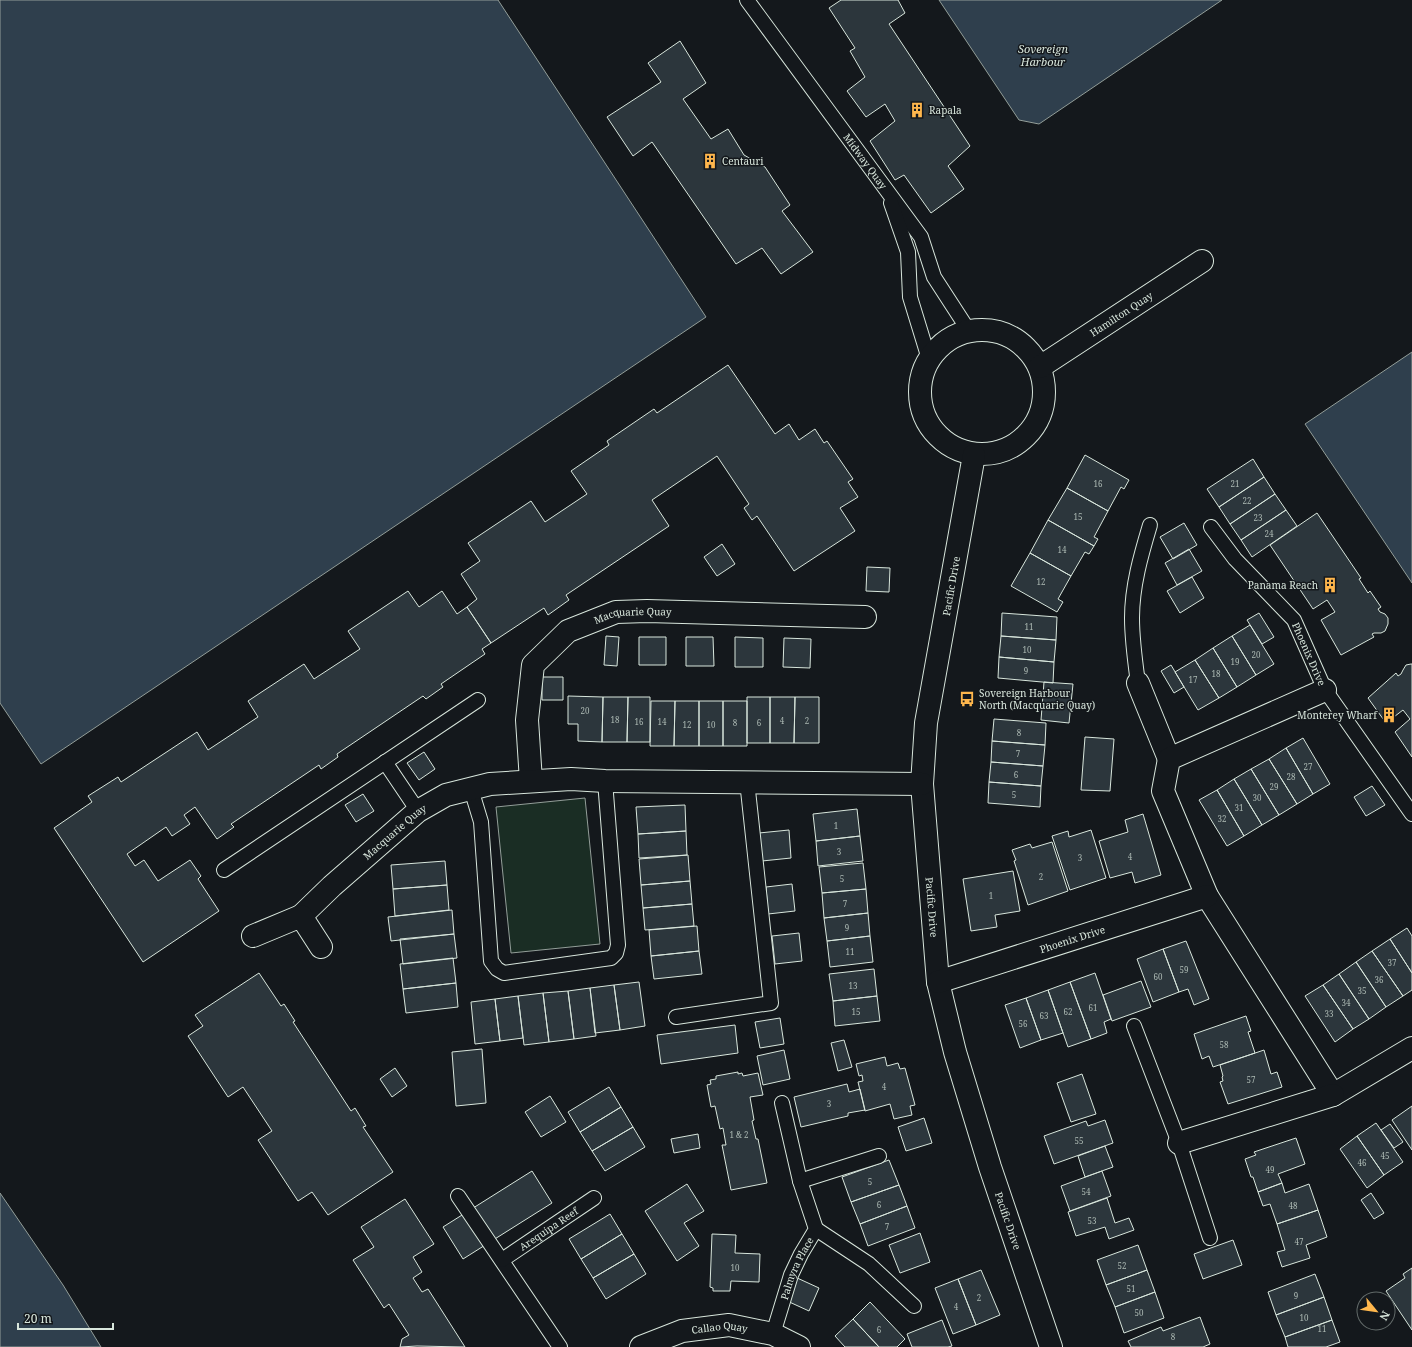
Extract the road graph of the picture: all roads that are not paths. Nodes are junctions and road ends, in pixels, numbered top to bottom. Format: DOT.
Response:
graph roads {
  1 [pos="748,0"];
  2 [pos="887,191"];
  3 [pos="1202,260"];
  4 [pos="969,331"];
  5 [pos="929,359"];
  6 [pos="1040,367"];
  7 [pos="974,455"];
  8 [pos="1150,525"];
  9 [pos="1211,527"];
  10 [pos="865,618"];
  11 [pos="1138,683"];
  12 [pos="1325,690"];
  13 [pos="478,700"];
  14 [pos="1169,759"];
  15 [pos="385,762"];
  16 [pos="531,781"];
  17 [pos="605,781"];
  18 [pos="747,781"];
  19 [pos="922,784"];
  20 [pos="471,789"];
  21 [pos="418,812"];
  22 [pos="1412,814"];
  23 [pos="224,870"];
  24 [pos="1207,896"];
  25 [pos="301,916"];
  26 [pos="253,936"];
  27 [pos="321,947"];
  28 [pos="938,982"];
  29 [pos="676,1017"];
  30 [pos="1134,1026"];
  31 [pos="1412,1048"];
  32 [pos="1333,1094"];
  33 [pos="782,1103"];
  34 [pos="1179,1143"];
  35 [pos="879,1156"];
  36 [pos="800,1181"];
  37 [pos="458,1196"];
  38 [pos="594,1198"];
  39 [pos="816,1229"];
  40 [pos="1210,1238"];
  41 [pos="502,1260"];
  42 [pos="914,1306"];
  43 [pos="773,1334"];
  44 [pos="1046,1345"];
  45 [pos="560,1347"];
  46 [pos="641,1347"];
  47 [pos="799,1347"];
  1 -- 2 [label="lane, Midway Quay"];
  2 -- 4 [label="lane, Midway Quay"];
  2 -- 5 [label="lane"];
  3 -- 6 [label="street, Hamilton Quay"];
  4 -- 5 [label="street"];
  4 -- 6 [label="street"];
  5 -- 7 [label="street"];
  6 -- 7 [label="street"];
  7 -- 19 [label="street, Pacific Drive"];
  8 -- 11 [label="lane"];
  9 -- 12 [label="lane, Phoenix Drive"];
  10 -- 16 [label="street, Macquarie Quay"];
  11 -- 14 [label="street"];
  12 -- 14 [label="street, Phoenix Drive"];
  12 -- 22 [label="lane"];
  13 -- 15 [label="lane"];
  14 -- 24 [label="street"];
  15 -- 21 [label="lane"];
  15 -- 23 [label="lane"];
  16 -- 17 [label="street, Macquarie Quay"];
  16 -- 20 [label="street, Macquarie Quay"];
  17 -- 18 [label="street, Macquarie Quay"];
  17 -- 20 [label="lane"];
  18 -- 19 [label="street, Macquarie Quay"];
  18 -- 29 [label="lane"];
  19 -- 28 [label="street, Pacific Drive"];
  20 -- 21 [label="street, Macquarie Quay"];
  21 -- 25 [label="street, Macquarie Quay"];
  24 -- 28 [label="street, Phoenix Drive"];
  24 -- 32 [label="street"];
  25 -- 26 [label="street, Macquarie Quay"];
  25 -- 27 [label="street"];
  28 -- 44 [label="street, Pacific Drive"];
  30 -- 34 [label="lane"];
  31 -- 32 [label="street"];
  32 -- 34 [label="street"];
  33 -- 36 [label="lane, Palmyra Place"];
  34 -- 40 [label="lane"];
  35 -- 36 [label="lane"];
  36 -- 39 [label="lane, Palmyra Place"];
  37 -- 41 [label="lane"];
  38 -- 41 [label="lane, Arequipa Reef"];
  39 -- 42 [label="lane"];
  39 -- 43 [label="lane, Palmyra Place"];
  41 -- 45 [label="lane"];
  43 -- 46 [label="street, Callao Quay"];
  43 -- 47 [label="street, Callao Quay"];
}
